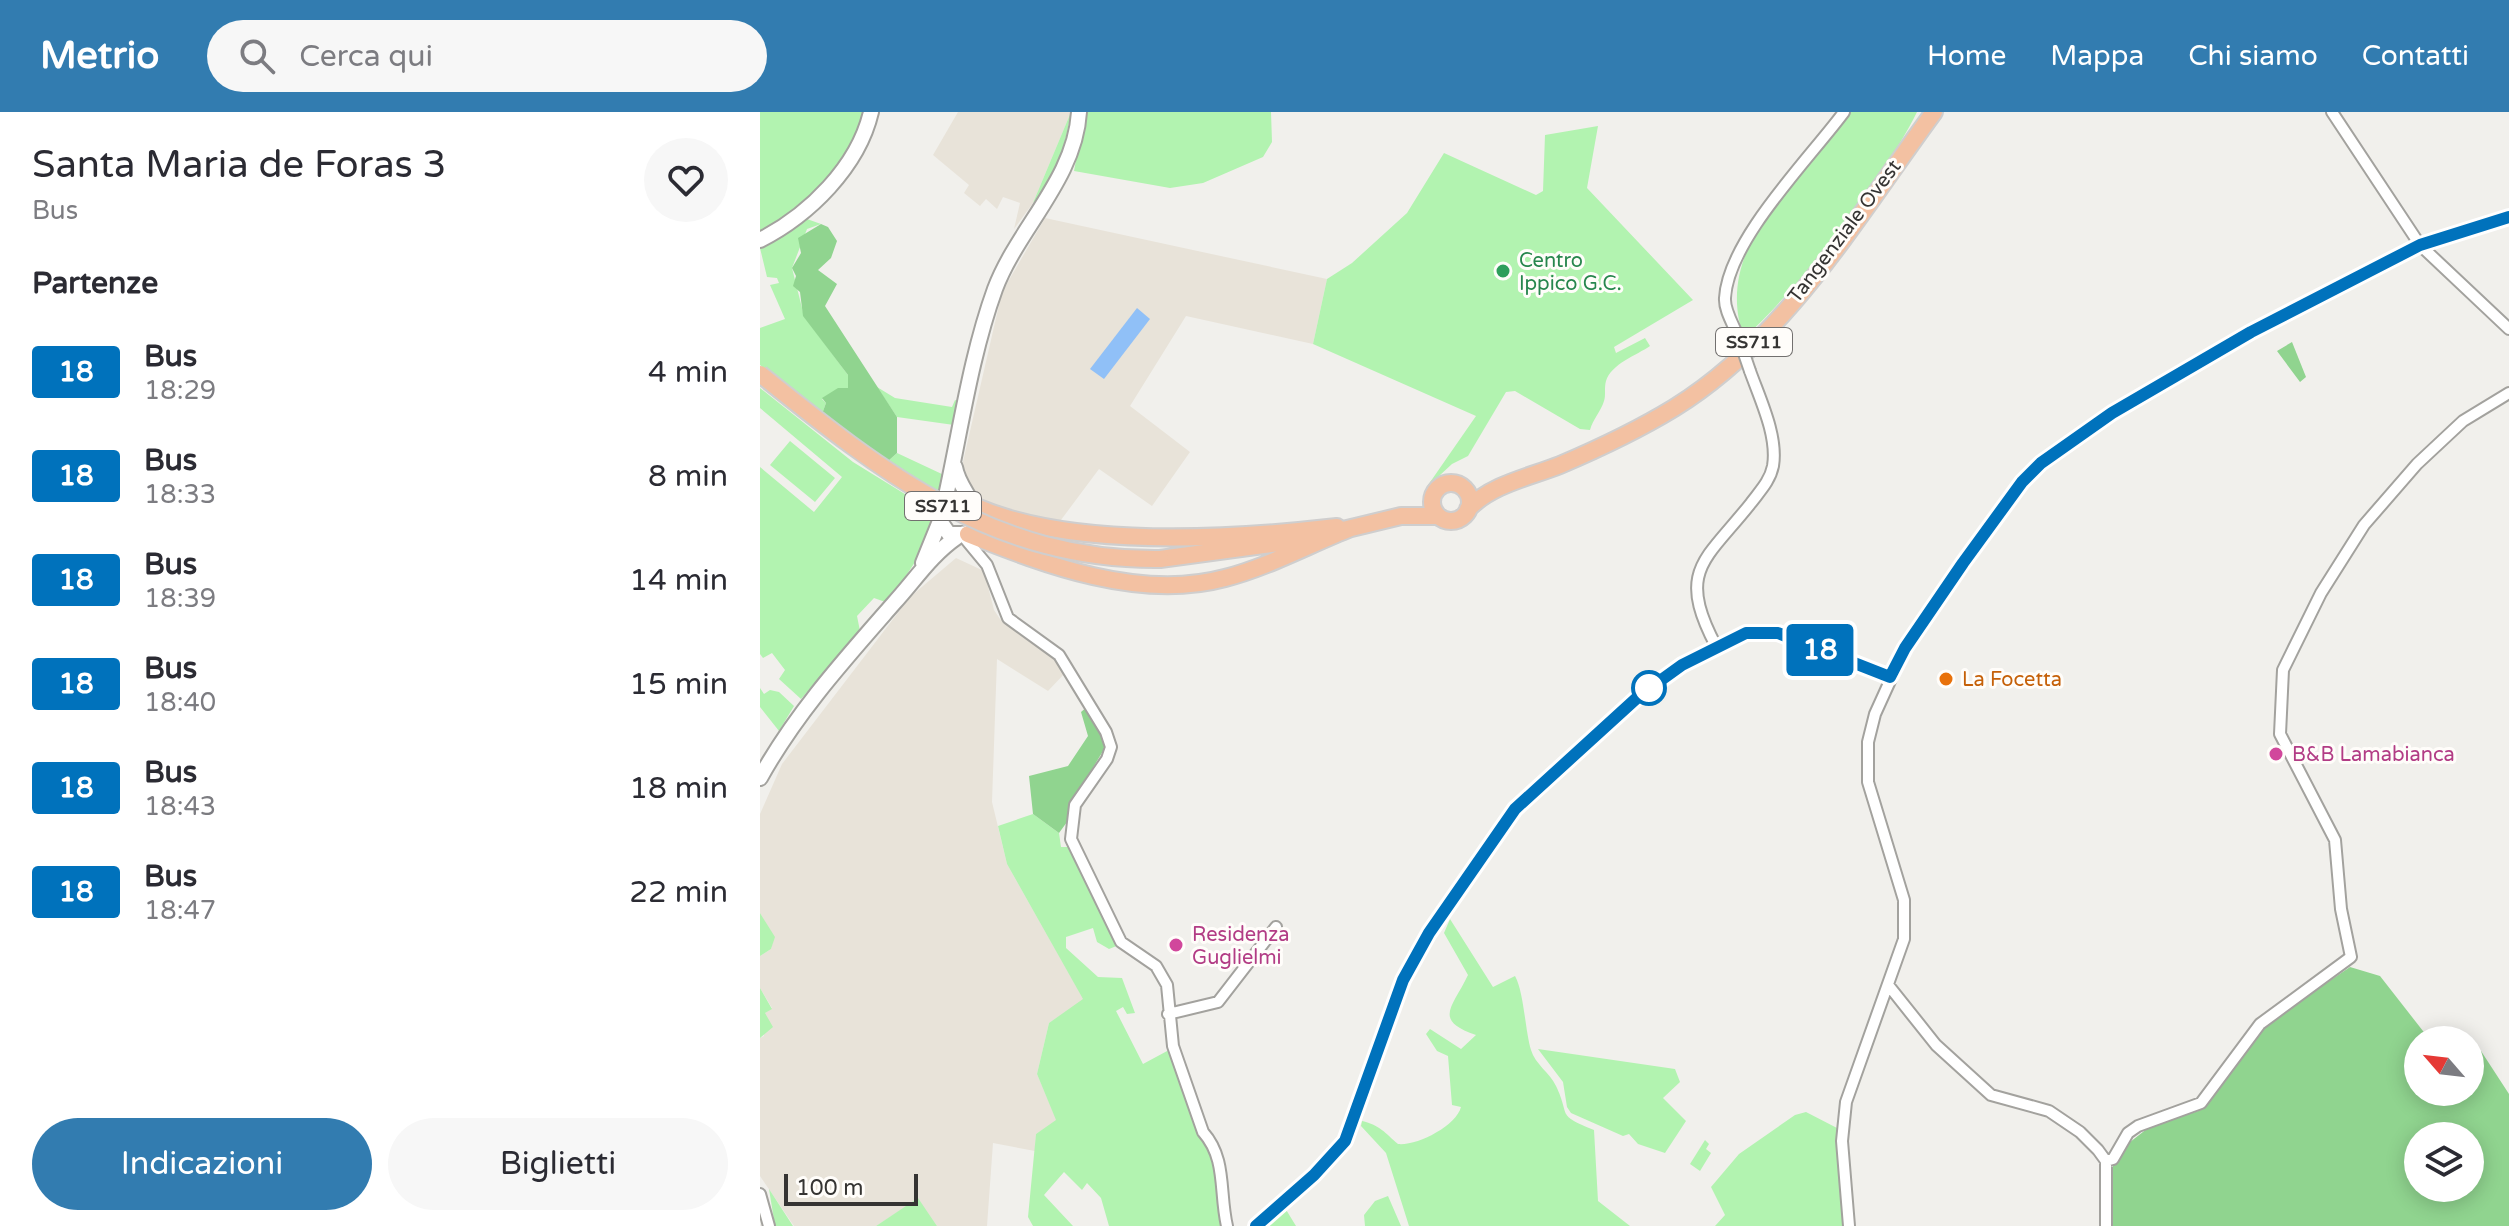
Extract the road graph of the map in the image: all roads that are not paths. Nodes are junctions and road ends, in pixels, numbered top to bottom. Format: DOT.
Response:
graph roads {
  1 [pos="871,112"];
  2 [pos="1079,112"];
  3 [pos="1844,112"];
  4 [pos="1934,112"];
  5 [pos="2332,112"];
  6 [pos="2509,217"];
  7 [pos="760,240"];
  8 [pos="2420,245"];
  9 [pos="2509,329"];
  10 [pos="760,374"];
  11 [pos="2509,393"];
  12 [pos="954,458"];
  13 [pos="1502,486"];
  14 [pos="1463,488"];
  15 [pos="1433,496"];
  16 [pos="971,504"];
  17 [pos="944,505"];
  18 [pos="1468,509"];
  19 [pos="1401,516"];
  20 [pos="1438,516"];
  21 [pos="940,521"];
  22 [pos="1351,528"];
  23 [pos="963,536"];
  24 [pos="919,570"];
  25 [pos="1716,646"];
  26 [pos="1890,677"];
  27 [pos="760,778"];
  28 [pos="1276,927"];
  29 [pos="1889,986"];
  30 [pos="1168,1014"];
  31 [pos="2106,1161"];
  32 [pos="760,1194"];
  33 [pos="769,1226"];
  34 [pos="1227,1226"];
  35 [pos="1256,1226"];
  36 [pos="1849,1226"];
  37 [pos="2106,1226"];
  1 -- 7 [label="main road"];
  2 -- 12 [label="main road"];
  3 -- 25 [label="street, bridge"];
  4 -- 13 [label="main road, Tangenziale Ovest / SS711"];
  5 -- 8 [label="street"];
  6 -- 8 [label="street"];
  8 -- 9 [label="street"];
  8 -- 26 [label="street"];
  10 -- 22 [label="main road, SS711, bridge"];
  11 -- 31 [label="street"];
  12 -- 16 [label="main road"];
  12 -- 17 [label="main road"];
  13 -- 14 [label="main road, Tangenziale Ovest / SS711"];
  13 -- 18 [label="main road, Tangenziale Ovest / SS711"];
  14 -- 15 [label="main road"];
  14 -- 18 [label="main road"];
  15 -- 19 [label="main road, SS711"];
  15 -- 20 [label="main road"];
  16 -- 17 [label="main road"];
  16 -- 22 [label="main road"];
  16 -- 23 [label="main road"];
  17 -- 21 [label="main road"];
  18 -- 20 [label="main road"];
  19 -- 20 [label="main road, SS711"];
  19 -- 22 [label="main road, SS711"];
  21 -- 23 [label="main road"];
  21 -- 24 [label="main road"];
  22 -- 23 [label="main road"];
  23 -- 24 [label="main road"];
  23 -- 30 [label="street"];
  24 -- 27 [label="main road"];
  25 -- 26 [label="street"];
  25 -- 35 [label="street"];
  26 -- 29 [label="street"];
  28 -- 30 [label="street"];
  29 -- 31 [label="street"];
  29 -- 36 [label="street"];
  30 -- 34 [label="street"];
  31 -- 37 [label="street"];
  32 -- 33 [label="street"];
}
